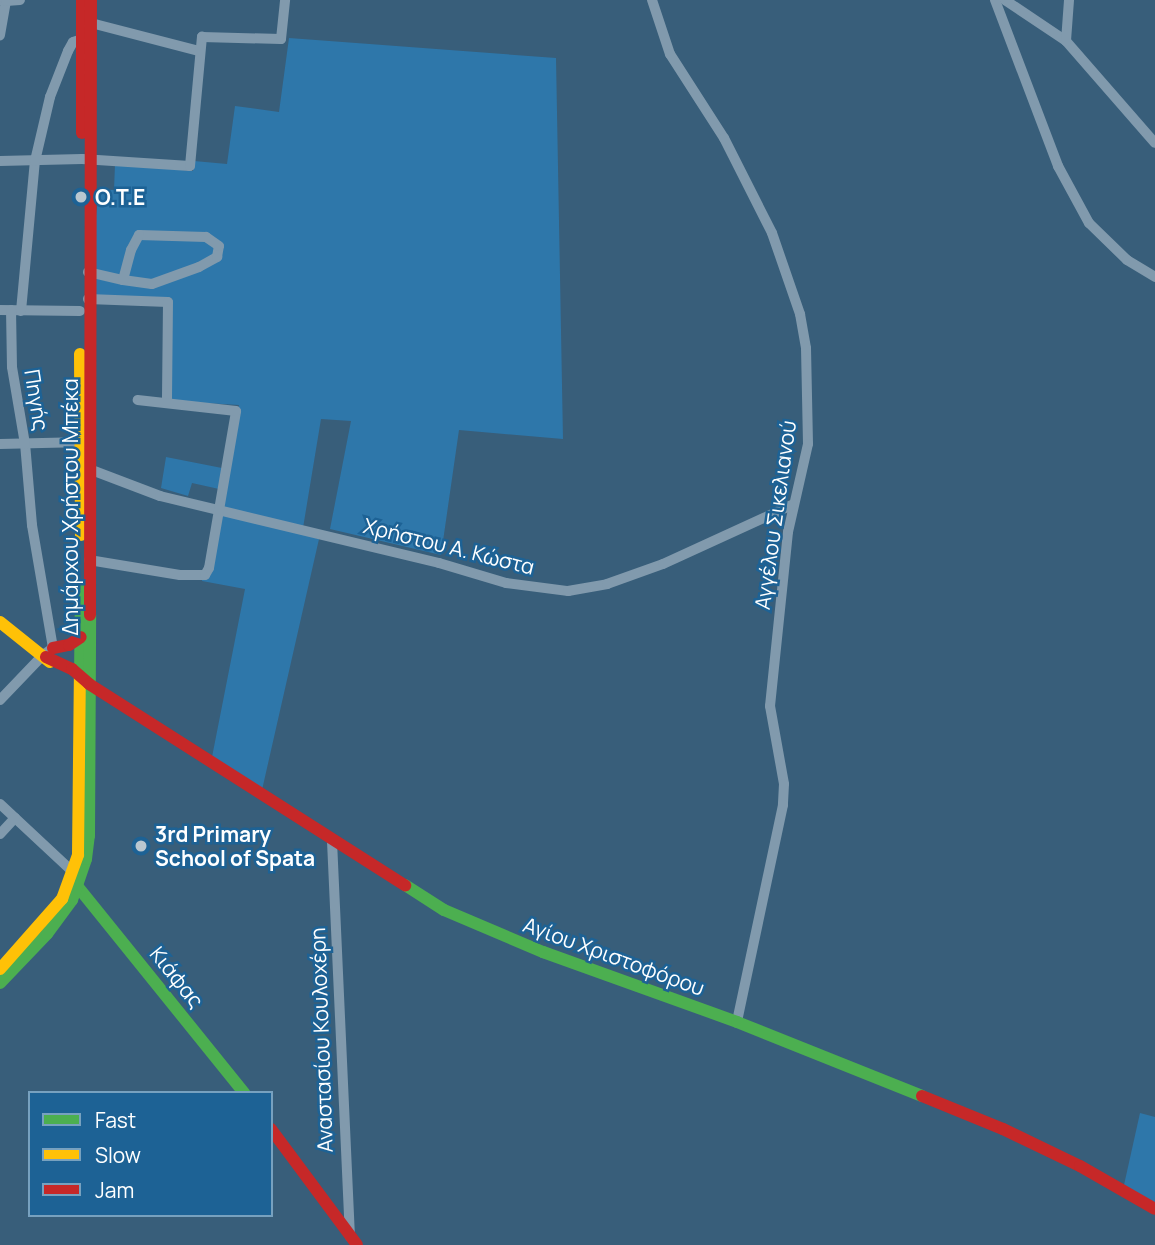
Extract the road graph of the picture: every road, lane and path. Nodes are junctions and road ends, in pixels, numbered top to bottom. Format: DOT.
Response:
graph roads {
  1 [pos="20,0"];
  2 [pos="82,0"];
  3 [pos="91,0"];
  4 [pos="285,0"];
  5 [pos="652,0"];
  6 [pos="995,0"];
  7 [pos="1005,0"];
  8 [pos="1069,0"];
  9 [pos="3,1"];
  10 [pos="91,23"];
  11 [pos="0,35"];
  12 [pos="82,39"];
  13 [pos="1066,41"];
  14 [pos="199,51"];
  15 [pos="1155,143"];
  16 [pos="86,159"];
  17 [pos="35,161"];
  18 [pos="0,162"];
  19 [pos="89,272"];
  20 [pos="1155,277"];
  21 [pos="122,280"];
  22 [pos="88,299"];
  23 [pos="11,310"];
  24 [pos="80,311"];
  25 [pos="138,400"];
  26 [pos="167,402"];
  27 [pos="85,442"];
  28 [pos="0,444"];
  29 [pos="24,444"];
  30 [pos="89,469"];
  31 [pos="792,505"];
  32 [pos="221,511"];
  33 [pos="89,560"];
  34 [pos="0,622"];
  35 [pos="81,638"];
  36 [pos="47,654"];
  37 [pos="83,681"];
  38 [pos="0,700"];
  39 [pos="0,804"];
  40 [pos="15,818"];
  41 [pos="0,834"];
  42 [pos="332,841"];
  43 [pos="74,872"];
  44 [pos="78,887"];
  45 [pos="0,970"];
  46 [pos="0,983"];
  47 [pos="737,1022"];
  48 [pos="242,1091"];
  49 [pos="273,1132"];
  50 [pos="1155,1209"];
  51 [pos="354,1241"];
  1 -- 9 [label="street"];
  2 -- 12 [label="main road, Δημάρχου Χρήστου Μπέκα"];
  3 -- 10 [label="main road, Δημάρχου Χρήστου Μπέκα"];
  4 -- 14 [label="street"];
  5 -- 31 [label="street, Αγγέλου Σικελιανού"];
  6 -- 20 [label="street"];
  7 -- 13 [label="street"];
  8 -- 13 [label="street"];
  9 -- 11 [label="street"];
  10 -- 14 [label="street"];
  10 -- 16 [label="main road, Δημάρχου Χρήστου Μπέκα"];
  12 -- 16 [label="main road, Δημάρχου Χρήστου Μπέκα"];
  12 -- 17 [label="street, Πηγής"];
  13 -- 15 [label="street"];
  14 -- 16 [label="street"];
  16 -- 17 [label="street"];
  16 -- 19 [label="main road, Δημάρχου Χρήστου Μπέκα"];
  16 -- 24 [label="main road, Δημάρχου Χρήστου Μπέκα"];
  17 -- 18 [label="street"];
  17 -- 23 [label="street, Πηγής"];
  19 -- 21 [label="street"];
  19 -- 22 [label="main road, Δημάρχου Χρήστου Μπέκα"];
  21 -- 21 [label="street"];
  22 -- 26 [label="street"];
  22 -- 27 [label="main road, Δημάρχου Χρήστου Μπέκα"];
  23 -- 24 [label="street"];
  23 -- 29 [label="street, Πηγής"];
  24 -- 27 [label="main road, Δημάρχου Χρήστου Μπέκα"];
  25 -- 26 [label="street"];
  26 -- 32 [label="street"];
  27 -- 29 [label="street"];
  27 -- 30 [label="main road, Δημάρχου Χρήστου Μπέκα"];
  27 -- 35 [label="main road, Δημάρχου Χρήστου Μπέκα"];
  28 -- 29 [label="street"];
  29 -- 36 [label="street, Πηγής"];
  30 -- 32 [label="street, Χρήστου Α. Κώστα"];
  30 -- 33 [label="main road, Δημάρχου Χρήστου Μπέκα"];
  31 -- 32 [label="street, Χρήστου Α. Κώστα"];
  31 -- 47 [label="street, Αγγέλου Σικελιανού"];
  32 -- 33 [label="street"];
  33 -- 37 [label="main road, Δημάρχου Χρήστου Μπέκα"];
  34 -- 36 [label="main road, Αγίου Χριστοφόρου"];
  35 -- 36 [label="main road"];
  35 -- 37 [label="main road, Δημάρχου Χρήστου Μπέκα"];
  36 -- 37 [label="main road, Αγίου Χριστοφόρου"];
  36 -- 38 [label="street"];
  37 -- 42 [label="main road, Αγίου Χριστοφόρου"];
  37 -- 43 [label="main road, Δημάρχου Χρήστου Μπέκα"];
  37 -- 44 [label="main road, Δημάρχου Χρήστου Μπέκα"];
  39 -- 40 [label="street"];
  40 -- 41 [label="street"];
  40 -- 43 [label="street"];
  42 -- 47 [label="main road, Αγίου Χριστοφόρου"];
  42 -- 51 [label="street, Αναστασίου Κουλοχέρη"];
  43 -- 45 [label="main road, Δημάρχου Χρήστου Μπέκα"];
  44 -- 46 [label="main road, Δημάρχου Χρήστου Μπέκα"];
  44 -- 48 [label="main road, Κιάφας"];
  47 -- 50 [label="main road, Αγίου Χριστοφόρου"];
  49 -- 51 [label="main road"];
}
